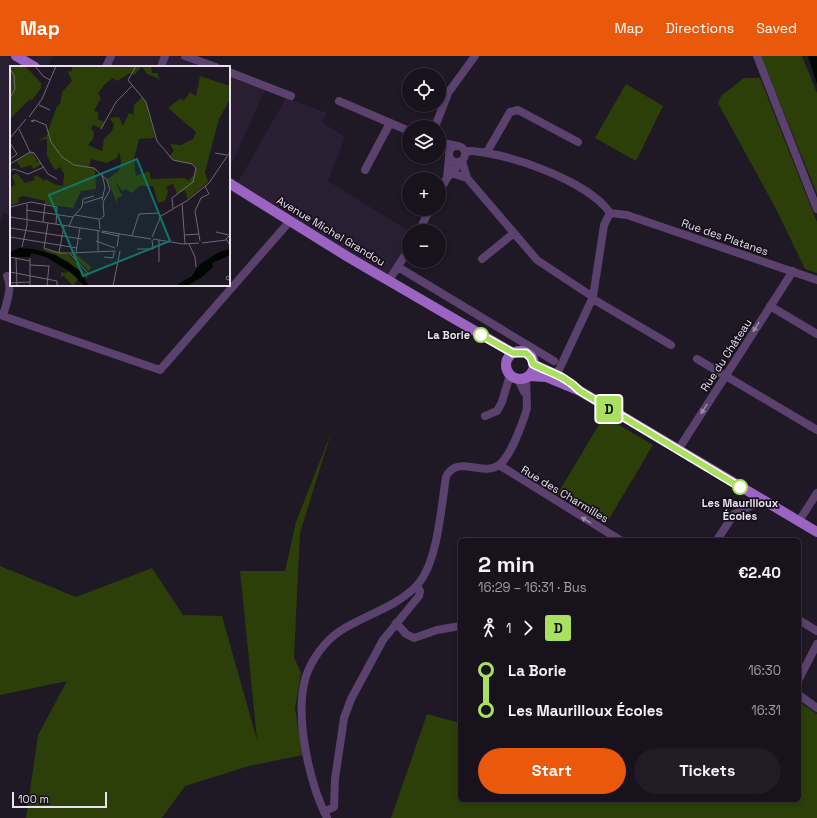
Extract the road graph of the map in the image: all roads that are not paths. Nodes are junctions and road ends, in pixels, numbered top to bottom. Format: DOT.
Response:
graph roads {
  1 [pos="16,56"];
  2 [pos="111,56"];
  3 [pos="165,56"];
  4 [pos="185,56"];
  5 [pos="475,56"];
  6 [pos="757,56"];
  7 [pos="32,66"];
  8 [pos="106,66"];
  9 [pos="161,66"];
  10 [pos="213,66"];
  11 [pos="230,72"];
  12 [pos="291,96"];
  13 [pos="340,101"];
  14 [pos="437,120"];
  15 [pos="390,123"];
  16 [pos="402,128"];
  17 [pos="578,142"];
  18 [pos="446,145"];
  19 [pos="457,146"];
  20 [pos="446,151"];
  21 [pos="465,151"];
  22 [pos="487,152"];
  23 [pos="449,154"];
  24 [pos="461,161"];
  25 [pos="365,170"];
  26 [pos="449,176"];
  27 [pos="467,178"];
  28 [pos="446,181"];
  29 [pos="230,184"];
  30 [pos="817,209"];
  31 [pos="610,213"];
  32 [pos="290,221"];
  33 [pos="514,233"];
  34 [pos="482,259"];
  35 [pos="402,260"];
  36 [pos="398,267"];
  37 [pos="793,271"];
  38 [pos="6,277"];
  39 [pos="390,280"];
  40 [pos="817,280"];
  41 [pos="593,298"];
  42 [pos="770,306"];
  43 [pos="817,334"];
  44 [pos="671,344"];
  45 [pos="528,350"];
  46 [pos="510,357"];
  47 [pos="697,359"];
  48 [pos="554,361"];
  49 [pos="533,364"];
  50 [pos="552,372"];
  51 [pos="524,376"];
  52 [pos="726,376"];
  53 [pos="580,391"];
  54 [pos="485,416"];
  55 [pos="817,430"];
  56 [pos="678,450"];
  57 [pos="499,465"];
  58 [pos="817,493"];
  59 [pos="763,500"];
  60 [pos="799,522"];
  61 [pos="817,532"];
  62 [pos="617,538"];
  63 [pos="718,538"];
  64 [pos="417,585"];
  65 [pos="801,621"];
  66 [pos="396,623"];
  67 [pos="458,626"];
  68 [pos="817,631"];
  69 [pos="817,644"];
  70 [pos="801,675"];
  71 [pos="801,696"];
  72 [pos="817,708"];
  73 [pos="326,815"];
  1 -- 7 [label="main road"];
  2 -- 8 [label="street"];
  3 -- 9 [label="street"];
  4 -- 10 [label="street"];
  5 -- 14 [label="street"];
  6 -- 30 [label="street"];
  11 -- 12 [label="street"];
  13 -- 15 [label="street"];
  15 -- 16 [label="street"];
  15 -- 25 [label="street"];
  17 -- 22 [label="street"];
  18 -- 19 [label="street"];
  19 -- 21 [label="street"];
  19 -- 23 [label="street"];
  20 -- 23 [label="street"];
  21 -- 22 [label="street"];
  21 -- 24 [label="street"];
  22 -- 31 [label="street"];
  23 -- 24 [label="street"];
  23 -- 26 [label="street"];
  24 -- 26 [label="street"];
  24 -- 27 [label="street"];
  26 -- 27 [label="street"];
  26 -- 28 [label="street"];
  27 -- 33 [label="street"];
  29 -- 32 [label="main road, Avenue Michel Grandou"];
  31 -- 37 [label="street, Rue des Platanes"];
  31 -- 41 [label="street"];
  32 -- 38 [label="street"];
  32 -- 39 [label="main road, Avenue Michel Grandou"];
  33 -- 34 [label="street"];
  33 -- 41 [label="street"];
  35 -- 36 [label="street"];
  36 -- 39 [label="street"];
  36 -- 45 [label="street"];
  37 -- 40 [label="street, Rue des Platanes"];
  37 -- 42 [label="street, Rue du Château"];
  39 -- 46 [label="main road, Avenue Michel Grandou"];
  41 -- 44 [label="street"];
  41 -- 50 [label="street"];
  42 -- 43 [label="street"];
  42 -- 52 [label="street, Rue du Château, one-way"];
  45 -- 46 [label="main road"];
  45 -- 48 [label="street"];
  45 -- 49 [label="main road"];
  46 -- 51 [label="main road"];
  47 -- 52 [label="street"];
  49 -- 50 [label="main road"];
  49 -- 51 [label="main road"];
  50 -- 51 [label="street"];
  50 -- 53 [label="main road"];
  51 -- 53 [label="main road"];
  51 -- 54 [label="street"];
  51 -- 57 [label="street"];
  52 -- 55 [label="street"];
  52 -- 56 [label="street, Rue du Château, one-way"];
  53 -- 56 [label="main road"];
  56 -- 59 [label="main road"];
  62 -- 57 [label="street, Rue des Charmilles, one-way"];
  57 -- 64 [label="street"];
  58 -- 60 [label="street"];
  59 -- 60 [label="main road"];
  59 -- 63 [label="street"];
  60 -- 61 [label="main road"];
  64 -- 66 [label="street"];
  64 -- 73 [label="street"];
  65 -- 68 [label="street"];
  66 -- 67 [label="street"];
  66 -- 73 [label="street"];
  69 -- 70 [label="street"];
  71 -- 72 [label="street"];
}
